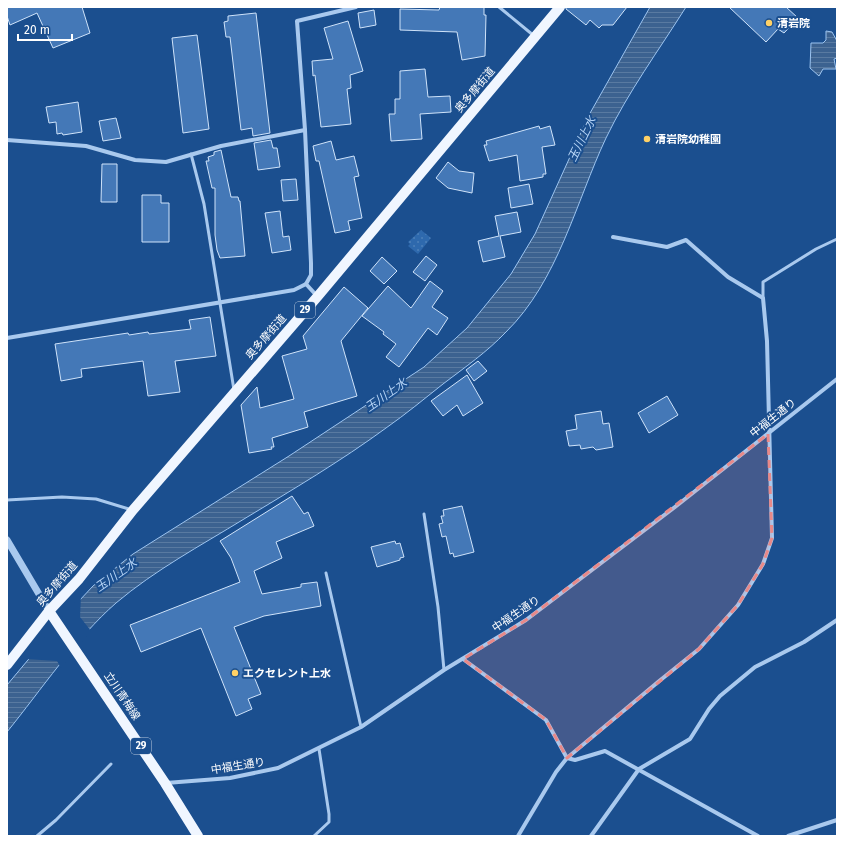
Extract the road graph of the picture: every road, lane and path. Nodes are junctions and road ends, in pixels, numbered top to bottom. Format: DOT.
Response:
graph roads {
  1 [pos="356,7"];
  2 [pos="499,7"];
  3 [pos="560,7"];
  4 [pos="535,37"];
  5 [pos="305,130"];
  6 [pos="7,140"];
  7 [pos="191,154"];
  8 [pos="613,237"];
  9 [pos="837,239"];
  10 [pos="306,284"];
  11 [pos="318,296"];
  12 [pos="763,298"];
  13 [pos="220,303"];
  14 [pos="7,338"];
  15 [pos="837,379"];
  16 [pos="235,391"];
  17 [pos="768,434"];
  18 [pos="7,500"];
  19 [pos="133,510"];
  20 [pos="424,514"];
  21 [pos="7,540"];
  22 [pos="326,573"];
  23 [pos="52,614"];
  24 [pos="837,620"];
  25 [pos="463,659"];
  26 [pos="7,665"];
  27 [pos="444,670"];
  28 [pos="361,727"];
  29 [pos="319,749"];
  30 [pos="567,758"];
  31 [pos="110,764"];
  32 [pos="639,769"];
  33 [pos="165,783"];
  34 [pos="837,820"];
  35 [pos="37,836"];
  36 [pos="198,836"];
  37 [pos="314,836"];
  38 [pos="518,836"];
  39 [pos="591,836"];
  40 [pos="758,836"];
  41 [pos="788,836"];
  1 -- 5 [label="street"];
  2 -- 4 [label="lane"];
  3 -- 4 [label="main road, 奥多摩街道 / 29"];
  4 -- 11 [label="main road, 奥多摩街道 / 29"];
  5 -- 7 [label="street"];
  5 -- 10 [label="street"];
  6 -- 7 [label="street"];
  7 -- 13 [label="lane"];
  8 -- 12 [label="street"];
  9 -- 12 [label="lane"];
  10 -- 11 [label="street"];
  10 -- 13 [label="street"];
  11 -- 16 [label="main road, 奥多摩街道 / 29"];
  12 -- 17 [label="street"];
  13 -- 14 [label="street"];
  13 -- 16 [label="lane"];
  15 -- 17 [label="street, 中福生通り"];
  16 -- 19 [label="main road, 奥多摩街道 / 29"];
  17 -- 25 [label="street, 中福生通り"];
  17 -- 30 [label="street"];
  18 -- 19 [label="lane"];
  19 -- 23 [label="main road, 奥多摩街道 / 29"];
  20 -- 27 [label="lane"];
  21 -- 23 [label="street"];
  22 -- 28 [label="lane"];
  23 -- 26 [label="main road, 奥多摩街道 / 29"];
  23 -- 33 [label="main road, 立川青梅線 / 29"];
  24 -- 32 [label="street"];
  25 -- 27 [label="street, 中福生通り"];
  25 -- 30 [label="street"];
  27 -- 28 [label="street, 中福生通り"];
  28 -- 29 [label="street, 中福生通り"];
  29 -- 33 [label="street, 中福生通り"];
  29 -- 37 [label="lane"];
  30 -- 32 [label="street"];
  30 -- 38 [label="street"];
  31 -- 35 [label="lane"];
  32 -- 39 [label="street"];
  32 -- 40 [label="street"];
  33 -- 36 [label="main road, 立川青梅線 / 29"];
  34 -- 41 [label="street"];
}
